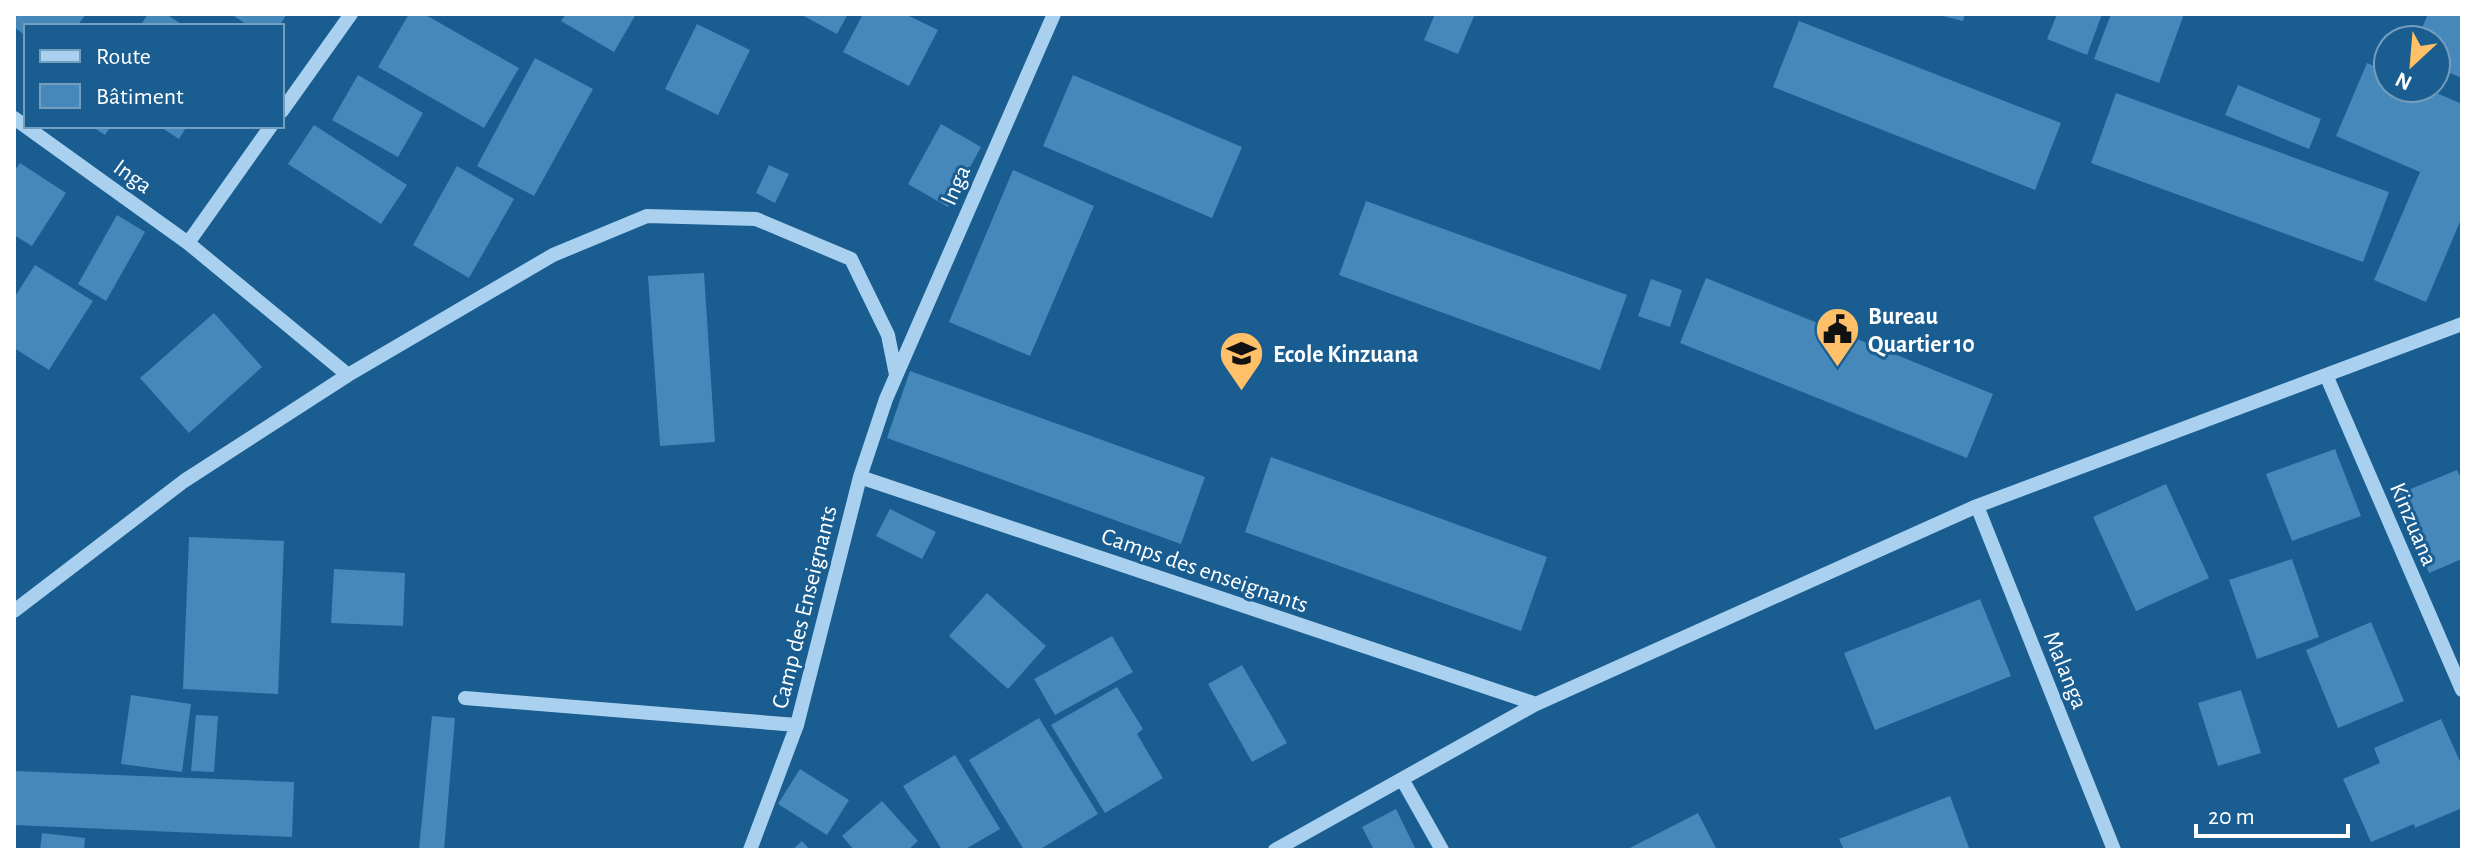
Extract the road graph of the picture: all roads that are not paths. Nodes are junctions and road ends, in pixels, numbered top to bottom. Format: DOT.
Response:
graph roads {
  1 [pos="351,14"];
  2 [pos="1054,14"];
  3 [pos="284,108"];
  4 [pos="28,128"];
  5 [pos="270,128"];
  6 [pos="188,243"];
  7 [pos="2462,324"];
  8 [pos="348,375"];
  9 [pos="896,375"];
  10 [pos="2326,375"];
  11 [pos="860,477"];
  12 [pos="1977,506"];
  13 [pos="14,611"];
  14 [pos="2462,690"];
  15 [pos="465,698"];
  16 [pos="1536,704"];
  17 [pos="797,725"];
  18 [pos="1402,779"];
  19 [pos="750,850"];
  20 [pos="1275,850"];
  21 [pos="1442,850"];
  22 [pos="2114,850"];
  1 -- 3 [label="street"];
  2 -- 9 [label="street, Inga"];
  4 -- 6 [label="street, Inga"];
  5 -- 6 [label="street"];
  6 -- 8 [label="street, Inga"];
  7 -- 10 [label="street"];
  8 -- 9 [label="street"];
  8 -- 13 [label="street"];
  9 -- 11 [label="street, Camp des Enseignants"];
  10 -- 12 [label="street"];
  10 -- 14 [label="street, Kinzuana"];
  11 -- 16 [label="street, Camps des enseignants"];
  11 -- 17 [label="street, Camp des Enseignants"];
  12 -- 16 [label="street"];
  12 -- 22 [label="street, Malanga"];
  15 -- 17 [label="street"];
  16 -- 18 [label="street"];
  17 -- 19 [label="street, Camp des Enseignants"];
  18 -- 20 [label="street"];
  18 -- 21 [label="street"];
}
